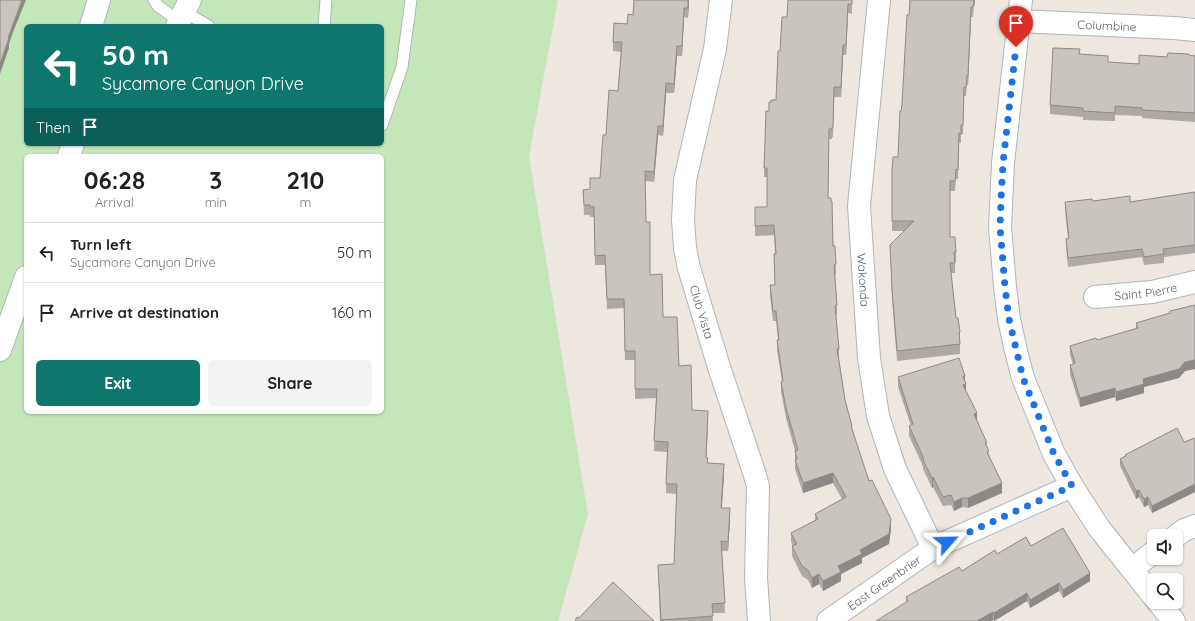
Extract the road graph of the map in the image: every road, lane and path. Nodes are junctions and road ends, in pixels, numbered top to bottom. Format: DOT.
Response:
graph roads {
  1 [pos="99,0"];
  2 [pos="154,0"];
  3 [pos="326,0"];
  4 [pos="411,0"];
  5 [pos="721,0"];
  6 [pos="879,0"];
  7 [pos="1021,0"];
  8 [pos="182,15"];
  9 [pos="1018,22"];
  10 [pos="92,24"];
  11 [pos="204,24"];
  12 [pos="324,24"];
  13 [pos="1195,30"];
  14 [pos="384,120"];
  15 [pos="1195,282"];
  16 [pos="24,283"];
  17 [pos="1095,298"];
  18 [pos="0,350"];
  19 [pos="1072,486"];
  20 [pos="1195,526"];
  21 [pos="1183,531"];
  22 [pos="933,548"];
  23 [pos="1147,557"];
  24 [pos="1132,568"];
  25 [pos="1147,588"];
  26 [pos="1164,609"];
  27 [pos="759,621"];
  28 [pos="828,621"];
  29 [pos="1174,621"];
  1 -- 10 [label="street"];
  2 -- 8 [label="lane"];
  3 -- 12 [label="lane"];
  4 -- 14 [label="lane"];
  5 -- 27 [label="street, Club Vista"];
  6 -- 22 [label="street, Wakonda"];
  7 -- 9 [label="street"];
  8 -- 11 [label="lane"];
  9 -- 13 [label="street, Columbine"];
  9 -- 19 [label="street"];
  15 -- 17 [label="street, Saint Pierre"];
  16 -- 18 [label="street"];
  19 -- 22 [label="street, East Greenbrier"];
  19 -- 24 [label="street"];
  20 -- 21 [label="street"];
  22 -- 28 [label="street, East Greenbrier"];
  23 -- 24 [label="street"];
  24 -- 25 [label="street"];
  26 -- 29 [label="street"];
}
